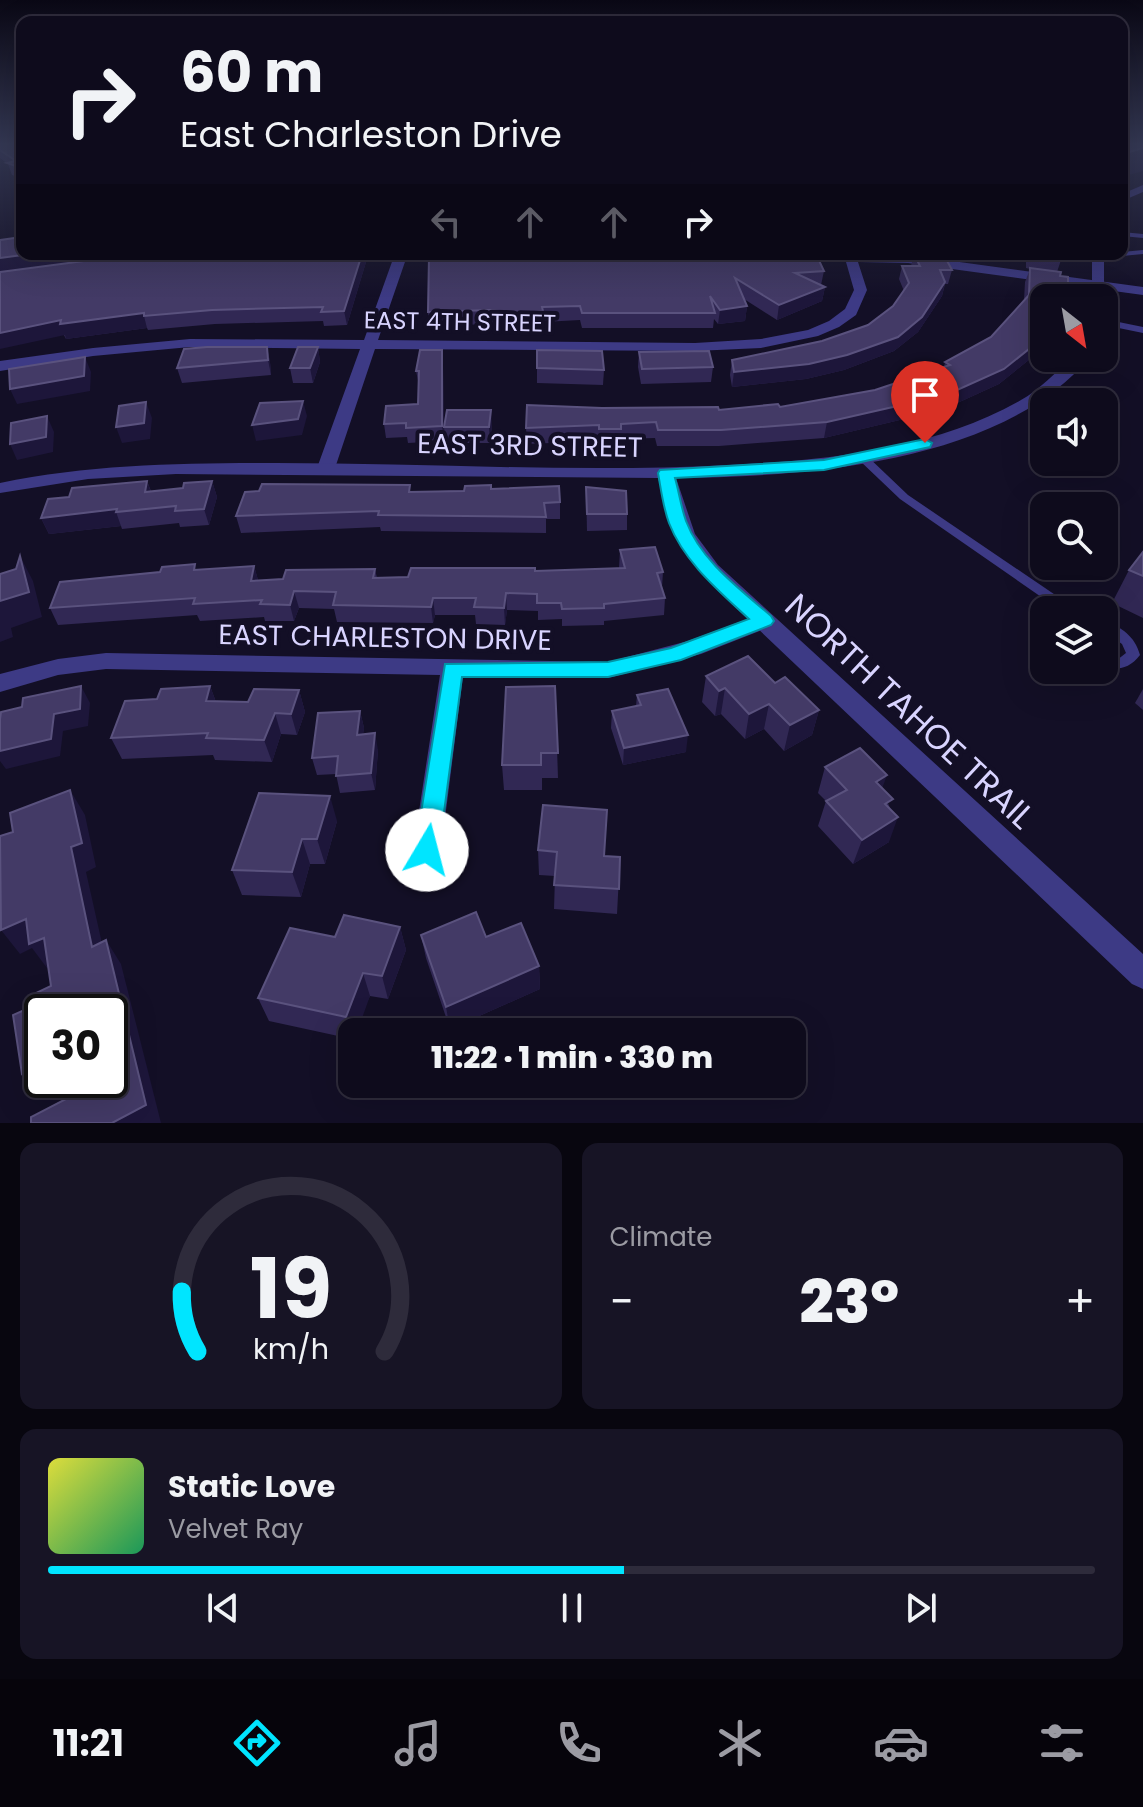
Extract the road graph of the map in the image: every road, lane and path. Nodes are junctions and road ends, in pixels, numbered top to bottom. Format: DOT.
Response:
graph roads {
  1 [pos="398,260"];
  2 [pos="851,260"];
  3 [pos="914,260"];
  4 [pos="1098,260"];
  5 [pos="1052,284"];
  6 [pos="1098,284"];
  7 [pos="1143,291"];
  8 [pos="1118,292"];
  9 [pos="1118,325"];
  10 [pos="1143,330"];
  11 [pos="368,343"];
  12 [pos="0,366"];
  13 [pos="1067,372"];
  14 [pos="862,457"];
  15 [pos="326,468"];
  16 [pos="666,473"];
  17 [pos="0,488"];
  18 [pos="1044,595"];
  19 [pos="764,621"];
  20 [pos="1118,634"];
  21 [pos="1118,665"];
  22 [pos="452,670"];
  23 [pos="0,683"];
  24 [pos="427,850"];
  25 [pos="1143,974"];
  1 -- 11 [label="street"];
  2 -- 11 [label="street, EAST 4TH STREET"];
  3 -- 5 [label="street"];
  4 -- 6 [label="street"];
  7 -- 8 [label="street"];
  9 -- 10 [label="lane"];
  11 -- 12 [label="street, EAST 4TH STREET"];
  11 -- 15 [label="street"];
  13 -- 14 [label="street, EAST 3RD STREET"];
  14 -- 16 [label="street, EAST 3RD STREET"];
  14 -- 18 [label="lane"];
  15 -- 16 [label="street, EAST 3RD STREET"];
  15 -- 17 [label="street, EAST 3RD STREET"];
  16 -- 19 [label="street, NORTH TAHOE TRAIL"];
  19 -- 22 [label="street, EAST CHARLESTON DRIVE"];
  19 -- 25 [label="street, NORTH TAHOE TRAIL"];
  20 -- 21 [label="lane"];
  22 -- 23 [label="street, EAST CHARLESTON DRIVE"];
  22 -- 24 [label="street"];
}
